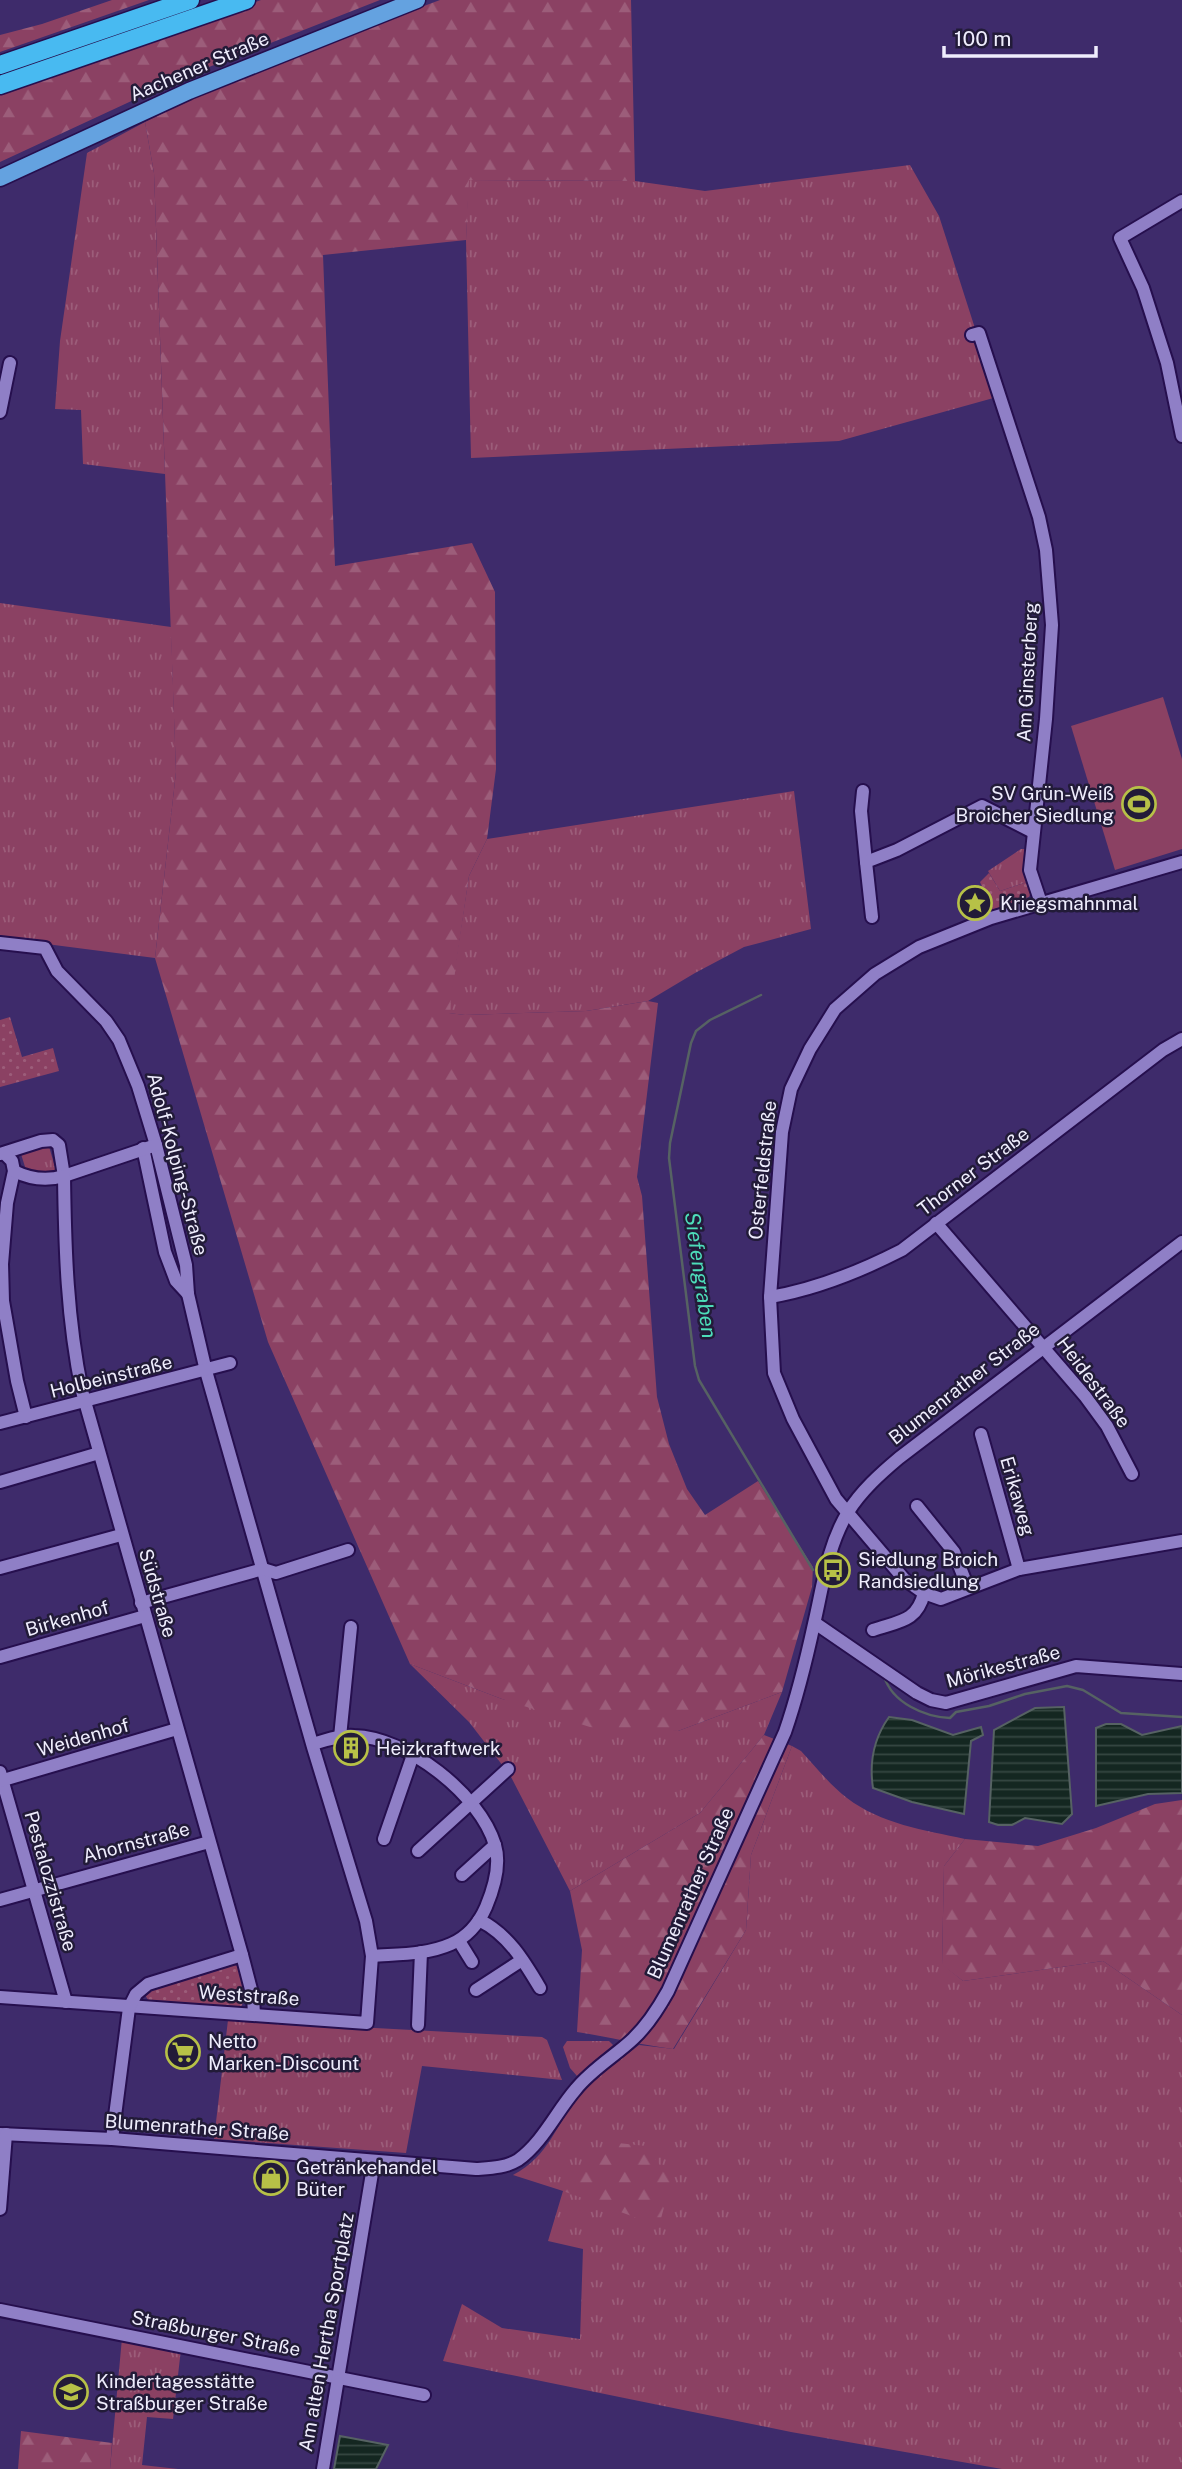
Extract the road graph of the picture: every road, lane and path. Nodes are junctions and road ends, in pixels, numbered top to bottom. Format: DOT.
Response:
graph roads {
  1 [pos="190,0"];
  2 [pos="246,0"];
  3 [pos="417,0"];
  4 [pos="0,65"];
  5 [pos="0,85"];
  6 [pos="0,178"];
  7 [pos="1182,201"];
  8 [pos="972,335"];
  9 [pos="10,363"];
  10 [pos="1,406"];
  11 [pos="1182,436"];
  12 [pos="863,791"];
  13 [pos="1033,832"];
  14 [pos="866,862"];
  15 [pos="1182,862"];
  16 [pos="1041,903"];
  17 [pos="872,917"];
  18 [pos="0,943"];
  19 [pos="1182,1039"];
  20 [pos="156,1144"];
  21 [pos="142,1148"];
  22 [pos="2,1154"];
  23 [pos="13,1171"];
  24 [pos="64,1176"];
  25 [pos="936,1223"];
  26 [pos="1182,1242"];
  27 [pos="188,1294"];
  28 [pos="770,1297"];
  29 [pos="1042,1346"];
  30 [pos="230,1363"];
  31 [pos="206,1371"];
  32 [pos="85,1403"];
  33 [pos="26,1417"];
  34 [pos="0,1423"];
  35 [pos="981,1434"];
  36 [pos="99,1453"];
  37 [pos="1132,1474"];
  38 [pos="0,1482"];
  39 [pos="917,1506"];
  40 [pos="848,1513"];
  41 [pos="121,1535"];
  42 [pos="1182,1541"];
  43 [pos="348,1550"];
  44 [pos="0,1568"];
  45 [pos="263,1569"];
  46 [pos="1018,1569"];
  47 [pos="968,1588"];
  48 [pos="924,1593"];
  49 [pos="141,1603"];
  50 [pos="145,1616"];
  51 [pos="815,1623"];
  52 [pos="351,1627"];
  53 [pos="873,1630"];
  54 [pos="0,1657"];
  55 [pos="1182,1674"];
  56 [pos="177,1729"];
  57 [pos="340,1737"];
  58 [pos="313,1744"];
  59 [pos="413,1755"];
  60 [pos="508,1769"];
  61 [pos="1,1777"];
  62 [pos="470,1803"];
  63 [pos="384,1839"];
  64 [pos="209,1842"];
  65 [pos="495,1845"];
  66 [pos="418,1851"];
  67 [pos="462,1875"];
  68 [pos="33,1891"];
  69 [pos="0,1900"];
  70 [pos="479,1920"];
  71 [pos="458,1941"];
  72 [pos="421,1952"];
  73 [pos="242,1955"];
  74 [pos="372,1956"];
  75 [pos="522,1960"];
  76 [pos="472,1962"];
  77 [pos="540,1988"];
  78 [pos="476,1990"];
  79 [pos="0,1997"];
  80 [pos="66,2001"];
  81 [pos="129,2008"];
  82 [pos="254,2014"];
  83 [pos="367,2023"];
  84 [pos="418,2025"];
  85 [pos="3,2134"];
  86 [pos="112,2139"];
  87 [pos="374,2161"];
  88 [pos="0,2209"];
  89 [pos="0,2310"];
  90 [pos="338,2378"];
  91 [pos="424,2395"];
  92 [pos="323,2469"];
  1 -- 4 [label="highway"];
  2 -- 5 [label="highway"];
  3 -- 6 [label="main road, Aachener Straße"];
  7 -- 11 [label="street"];
  8 -- 13 [label="street, Am Ginsterberg"];
  9 -- 10 [label="street"];
  12 -- 14 [label="street"];
  13 -- 14 [label="street"];
  13 -- 16 [label="street, Am Ginsterberg"];
  14 -- 17 [label="street"];
  15 -- 16 [label="street, Osterfeldstraße"];
  16 -- 28 [label="street, Osterfeldstraße"];
  18 -- 20 [label="street, Adolf-Kolping-Straße"];
  19 -- 25 [label="street, Thorner Straße"];
  20 -- 21 [label="street"];
  20 -- 27 [label="street, Adolf-Kolping-Straße"];
  21 -- 24 [label="street"];
  21 -- 27 [label="street, Adolf-Kolping-Straße"];
  22 -- 23 [label="street"];
  22 -- 24 [label="street, Südstraße"];
  23 -- 24 [label="street"];
  23 -- 33 [label="street"];
  24 -- 32 [label="street, Südstraße"];
  25 -- 28 [label="street, Thorner Straße"];
  25 -- 29 [label="street, Heidestraße"];
  26 -- 29 [label="street, Blumenrather Straße"];
  27 -- 31 [label="street, Adolf-Kolping-Straße"];
  28 -- 40 [label="street, Osterfeldstraße"];
  29 -- 37 [label="street, Heidestraße"];
  29 -- 40 [label="street, Blumenrather Straße"];
  30 -- 31 [label="street, Holbeinstraße"];
  31 -- 32 [label="street, Holbeinstraße"];
  31 -- 45 [label="street, Adolf-Kolping-Straße"];
  32 -- 33 [label="street, Holbeinstraße"];
  32 -- 36 [label="street, Südstraße"];
  33 -- 34 [label="street, Holbeinstraße"];
  35 -- 46 [label="street, Erikaweg"];
  36 -- 38 [label="street"];
  36 -- 41 [label="street, Südstraße"];
  39 -- 47 [label="street"];
  40 -- 48 [label="street, Osterfeldstraße"];
  40 -- 51 [label="street, Blumenrather Straße"];
  41 -- 44 [label="street"];
  41 -- 49 [label="street, Südstraße"];
  42 -- 46 [label="street"];
  43 -- 45 [label="street"];
  45 -- 49 [label="street"];
  45 -- 58 [label="street, Adolf-Kolping-Straße"];
  46 -- 47 [label="street"];
  47 -- 48 [label="street"];
  48 -- 53 [label="street"];
  49 -- 50 [label="street, Südstraße"];
  50 -- 54 [label="street, Birkenhof"];
  50 -- 56 [label="street, Südstraße"];
  51 -- 55 [label="street, Mörikestraße"];
  51 -- 87 [label="street, Blumenrather Straße"];
  52 -- 57 [label="street"];
  56 -- 61 [label="street, Weidenhof"];
  56 -- 64 [label="street, Südstraße"];
  57 -- 58 [label="street"];
  57 -- 59 [label="street"];
  58 -- 74 [label="street, Adolf-Kolping-Straße"];
  59 -- 62 [label="street"];
  59 -- 63 [label="street"];
  60 -- 62 [label="street"];
  61 -- 68 [label="street, Pestalozzistraße"];
  62 -- 65 [label="street"];
  62 -- 66 [label="street"];
  64 -- 68 [label="street, Ahornstraße"];
  64 -- 73 [label="street, Südstraße"];
  65 -- 67 [label="street"];
  65 -- 70 [label="street"];
  68 -- 69 [label="street, Ahornstraße"];
  68 -- 80 [label="street, Pestalozzistraße"];
  70 -- 71 [label="street"];
  70 -- 75 [label="street"];
  71 -- 72 [label="street"];
  71 -- 76 [label="street"];
  72 -- 74 [label="street"];
  72 -- 84 [label="street"];
  73 -- 81 [label="street, Weststraße"];
  73 -- 82 [label="street, Südstraße"];
  74 -- 83 [label="street, Adolf-Kolping-Straße"];
  75 -- 77 [label="street"];
  75 -- 78 [label="street"];
  79 -- 80 [label="street, Weststraße"];
  80 -- 81 [label="street, Weststraße"];
  81 -- 82 [label="street, Weststraße"];
  81 -- 86 [label="street"];
  82 -- 83 [label="street, Weststraße"];
  85 -- 86 [label="street, Blumenrather Straße"];
  85 -- 88 [label="street"];
  86 -- 87 [label="street, Blumenrather Straße"];
  87 -- 90 [label="street, Am alten Hertha Sportplatz"];
  89 -- 90 [label="street, Straßburger Straße"];
  90 -- 91 [label="street, Straßburger Straße"];
  90 -- 92 [label="street, Am alten Hertha Sportplatz"];
}
